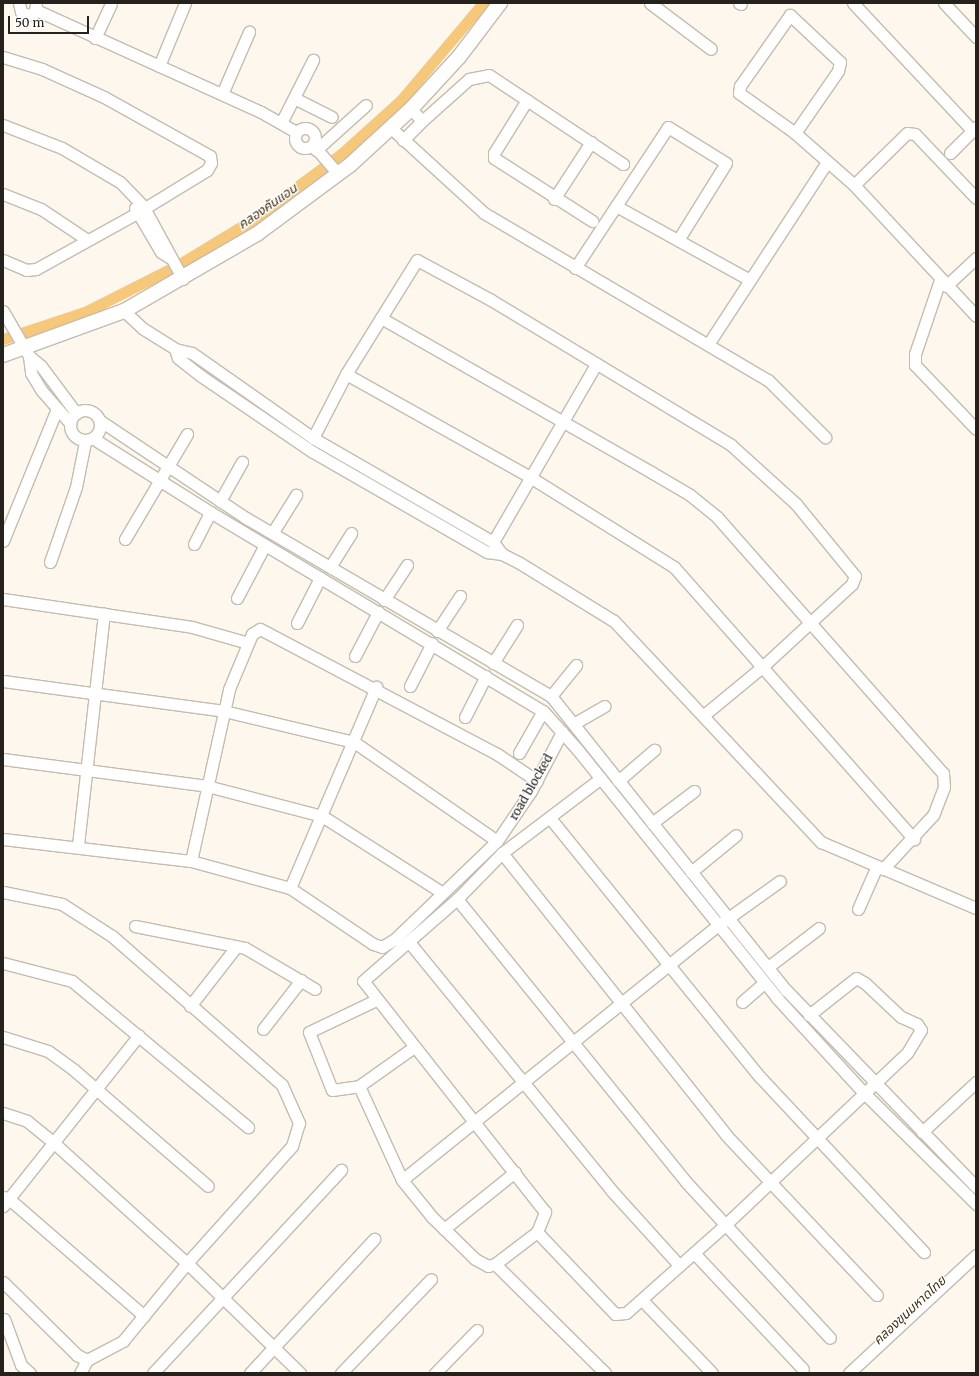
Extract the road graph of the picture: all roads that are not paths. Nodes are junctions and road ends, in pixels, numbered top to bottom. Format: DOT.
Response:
graph roads {
  1 [pos="19,3"];
  2 [pos="111,3"];
  3 [pos="185,3"];
  4 [pos="500,3"];
  5 [pos="650,3"];
  6 [pos="853,3"];
  7 [pos="944,3"];
  8 [pos="36,7"];
  9 [pos="249,32"];
  10 [pos="976,37"];
  11 [pos="95,38"];
  12 [pos="711,49"];
  13 [pos="3,57"];
  14 [pos="313,60"];
  15 [pos="159,66"];
  16 [pos="222,94"];
  17 [pos="294,98"];
  18 [pos="527,100"];
  19 [pos="366,105"];
  20 [pos="412,109"];
  21 [pos="332,117"];
  22 [pos="422,121"];
  23 [pos="281,123"];
  24 [pos="3,125"];
  25 [pos="391,128"];
  26 [pos="974,129"];
  27 [pos="296,132"];
  28 [pos="795,133"];
  29 [pos="403,140"];
  30 [pos="591,142"];
  31 [pos="316,150"];
  32 [pos="950,153"];
  33 [pos="827,162"];
  34 [pos="623,164"];
  35 [pos="337,172"];
  36 [pos="854,185"];
  37 [pos="3,194"];
  38 [pos="976,198"];
  39 [pos="554,199"];
  40 [pos="616,206"];
  41 [pos="141,211"];
  42 [pos="592,221"];
  43 [pos="86,240"];
  44 [pos="678,240"];
  45 [pos="976,258"];
  46 [pos="3,260"];
  47 [pos="575,268"];
  48 [pos="180,275"];
  49 [pos="750,280"];
  50 [pos="943,283"];
  51 [pos="3,311"];
  52 [pos="124,311"];
  53 [pos="976,316"];
  54 [pos="381,318"];
  55 [pos="709,343"];
  56 [pos="175,349"];
  57 [pos="25,350"];
  58 [pos="3,355"];
  59 [pos="596,364"];
  60 [pos="346,374"];
  61 [pos="270,409"];
  62 [pos="56,411"];
  63 [pos="76,413"];
  64 [pos="99,420"];
  65 [pos="563,420"];
  66 [pos="263,421"];
  67 [pos="70,423"];
  68 [pos="976,429"];
  69 [pos="187,434"];
  70 [pos="826,437"];
  71 [pos="313,438"];
  72 [pos="90,440"];
  73 [pos="242,462"];
  74 [pos="166,467"];
  75 [pos="530,477"];
  76 [pos="158,480"];
  77 [pos="387,483"];
  78 [pos="381,492"];
  79 [pos="296,495"];
  80 [pos="220,501"];
  81 [pos="210,512"];
  82 [pos="246,518"];
  83 [pos="239,529"];
  84 [pos="273,532"];
  85 [pos="351,533"];
  86 [pos="125,539"];
  87 [pos="3,541"];
  88 [pos="493,542"];
  89 [pos="194,544"];
  90 [pos="265,545"];
  91 [pos="502,554"];
  92 [pos="50,562"];
  93 [pos="407,565"];
  94 [pos="330,567"];
  95 [pos="320,578"];
  96 [pos="360,586"];
  97 [pos="460,596"];
  98 [pos="354,597"];
  99 [pos="238,598"];
  100 [pos="3,599"];
  101 [pos="384,600"];
  102 [pos="378,612"];
  103 [pos="104,613"];
  104 [pos="810,621"];
  105 [pos="297,624"];
  106 [pos="517,625"];
  107 [pos="438,631"];
  108 [pos="248,643"];
  109 [pos="432,643"];
  110 [pos="355,656"];
  111 [pos="493,663"];
  112 [pos="576,665"];
  113 [pos="762,667"];
  114 [pos="486,676"];
  115 [pos="3,681"];
  116 [pos="410,686"];
  117 [pos="376,687"];
  118 [pos="93,692"];
  119 [pos="550,696"];
  120 [pos="604,706"];
  121 [pos="224,711"];
  122 [pos="543,711"];
  123 [pos="704,715"];
  124 [pos="465,717"];
  125 [pos="575,724"];
  126 [pos="562,732"];
  127 [pos="354,742"];
  128 [pos="588,742"];
  129 [pos="578,749"];
  130 [pos="654,750"];
  131 [pos="519,753"];
  132 [pos="3,759"];
  133 [pos="87,771"];
  134 [pos="600,778"];
  135 [pos="618,780"];
  136 [pos="537,781"];
  137 [pos="206,786"];
  138 [pos="694,791"];
  139 [pos="322,816"];
  140 [pos="550,818"];
  141 [pos="652,823"];
  142 [pos="736,835"];
  143 [pos="914,838"];
  144 [pos="3,839"];
  145 [pos="497,841"];
  146 [pos="78,846"];
  147 [pos="674,850"];
  148 [pos="502,853"];
  149 [pos="663,858"];
  150 [pos="191,861"];
  151 [pos="880,867"];
  152 [pos="691,872"];
  153 [pos="780,881"];
  154 [pos="290,888"];
  155 [pos="3,892"];
  156 [pos="443,893"];
  157 [pos="457,899"];
  158 [pos="976,908"];
  159 [pos="858,909"];
  160 [pos="728,919"];
  161 [pos="135,926"];
  162 [pos="717,926"];
  163 [pos="819,928"];
  164 [pos="409,942"];
  165 [pos="236,947"];
  166 [pos="3,963"];
  167 [pos="668,966"];
  168 [pos="768,967"];
  169 [pos="301,980"];
  170 [pos="764,983"];
  171 [pos="315,990"];
  172 [pos="376,1000"];
  173 [pos="742,1002"];
  174 [pos="622,1005"];
  175 [pos="190,1006"];
  176 [pos="809,1015"];
  177 [pos="263,1029"];
  178 [pos="139,1035"];
  179 [pos="3,1037"];
  180 [pos="574,1044"];
  181 [pos="414,1047"];
  182 [pos="976,1082"];
  183 [pos="525,1083"];
  184 [pos="874,1083"];
  185 [pos="358,1086"];
  186 [pos="96,1088"];
  187 [pos="864,1093"];
  188 [pos="3,1113"];
  189 [pos="475,1122"];
  190 [pos="248,1127"];
  191 [pos="922,1132"];
  192 [pos="817,1138"];
  193 [pos="54,1143"];
  194 [pos="341,1170"];
  195 [pos="515,1172"];
  196 [pos="972,1174"];
  197 [pos="402,1180"];
  198 [pos="771,1182"];
  199 [pos="208,1186"];
  200 [pos="959,1187"];
  201 [pos="976,1187"];
  202 [pos="5,1200"];
  203 [pos="976,1204"];
  204 [pos="725,1225"];
  205 [pos="444,1229"];
  206 [pos="537,1232"];
  207 [pos="374,1239"];
  208 [pos="924,1252"];
  209 [pos="694,1253"];
  210 [pos="976,1255"];
  211 [pos="188,1263"];
  212 [pos="495,1264"];
  213 [pos="679,1265"];
  214 [pos="431,1279"];
  215 [pos="3,1282"];
  216 [pos="876,1295"];
  217 [pos="223,1298"];
  218 [pos="642,1300"];
  219 [pos="144,1316"];
  220 [pos="4,1319"];
  221 [pos="477,1330"];
  222 [pos="830,1338"];
  223 [pos="273,1347"];
  224 [pos="87,1360"];
  225 [pos="804,1369"];
  226 [pos="30,1373"];
  227 [pos="80,1373"];
  228 [pos="152,1373"];
  229 [pos="250,1373"];
  230 [pos="300,1373"];
  231 [pos="341,1373"];
  232 [pos="435,1373"];
  233 [pos="604,1373"];
  234 [pos="712,1373"];
  235 [pos="849,1373"];
  1 -- 8 [label="street"];
  2 -- 11 [label="street"];
  3 -- 15 [label="street"];
  4 -- 20 [label="street"];
  5 -- 12 [label="street"];
  6 -- 26 [label="street"];
  7 -- 10 [label="street"];
  8 -- 11 [label="street"];
  9 -- 16 [label="street"];
  11 -- 15 [label="street"];
  13 -- 41 [label="street"];
  14 -- 17 [label="street"];
  15 -- 16 [label="street"];
  16 -- 23 [label="street"];
  17 -- 21 [label="street"];
  17 -- 23 [label="street"];
  18 -- 22 [label="street"];
  18 -- 30 [label="street"];
  18 -- 39 [label="street"];
  19 -- 31 [label="street"];
  20 -- 22 [label="street"];
  20 -- 25 [label="street"];
  22 -- 29 [label="street"];
  23 -- 27 [label="street"];
  24 -- 41 [label="street"];
  25 -- 29 [label="street"];
  25 -- 35 [label="street"];
  26 -- 32 [label="street"];
  27 -- 31 [label="street"];
  27 -- 31 [label="street"];
  28 -- 28 [label="street"];
  28 -- 33 [label="street"];
  29 -- 47 [label="street"];
  30 -- 34 [label="street"];
  30 -- 39 [label="street"];
  31 -- 35 [label="street"];
  33 -- 36 [label="street"];
  33 -- 49 [label="street"];
  35 -- 48 [label="street"];
  36 -- 38 [label="street"];
  36 -- 50 [label="street"];
  37 -- 43 [label="street"];
  39 -- 42 [label="street"];
  40 -- 44 [label="street"];
  40 -- 44 [label="street"];
  40 -- 47 [label="street"];
  41 -- 43 [label="street"];
  41 -- 48 [label="street"];
  43 -- 46 [label="street"];
  44 -- 49 [label="street"];
  45 -- 50 [label="street"];
  47 -- 55 [label="street"];
  48 -- 52 [label="street"];
  49 -- 55 [label="street"];
  50 -- 53 [label="street"];
  50 -- 68 [label="street"];
  51 -- 57 [label="street"];
  52 -- 56 [label="street"];
  52 -- 57 [label="street"];
  54 -- 59 [label="street"];
  54 -- 60 [label="street"];
  54 -- 65 [label="street"];
  55 -- 70 [label="street"];
  56 -- 61 [label="street"];
  56 -- 66 [label="street"];
  57 -- 58 [label="street"];
  57 -- 62 [label="street"];
  57 -- 63 [label="street"];
  59 -- 65 [label="street"];
  59 -- 104 [label="street"];
  60 -- 71 [label="street"];
  60 -- 75 [label="street"];
  61 -- 66 [label="street"];
  61 -- 71 [label="street"];
  62 -- 67 [label="street"];
  62 -- 87 [label="street"];
  63 -- 64 [label="street"];
  63 -- 67 [label="street"];
  64 -- 72 [label="street"];
  64 -- 74 [label="street"];
  65 -- 75 [label="street"];
  65 -- 104 [label="street"];
  66 -- 78 [label="street"];
  67 -- 72 [label="street"];
  69 -- 74 [label="street"];
  71 -- 77 [label="street"];
  72 -- 76 [label="street"];
  72 -- 92 [label="street"];
  73 -- 80 [label="street"];
  74 -- 76 [label="street"];
  74 -- 80 [label="street"];
  75 -- 88 [label="street"];
  75 -- 113 [label="street"];
  76 -- 81 [label="street"];
  76 -- 86 [label="street"];
  77 -- 78 [label="street"];
  77 -- 88 [label="street"];
  78 -- 91 [label="street"];
  79 -- 84 [label="street"];
  80 -- 82 [label="street"];
  81 -- 83 [label="street"];
  81 -- 89 [label="street"];
  82 -- 83 [label="street"];
  82 -- 84 [label="street"];
  83 -- 90 [label="street"];
  84 -- 94 [label="street"];
  85 -- 94 [label="street"];
  88 -- 91 [label="street"];
  90 -- 95 [label="street"];
  90 -- 99 [label="street"];
  91 -- 123 [label="street"];
  93 -- 101 [label="street"];
  94 -- 96 [label="street"];
  95 -- 98 [label="street"];
  95 -- 105 [label="street"];
  96 -- 98 [label="street"];
  96 -- 101 [label="street"];
  97 -- 107 [label="street"];
  98 -- 102 [label="street"];
  100 -- 103 [label="street"];
  101 -- 107 [label="street"];
  102 -- 109 [label="street"];
  102 -- 110 [label="street"];
  103 -- 108 [label="street"];
  103 -- 118 [label="street"];
  104 -- 113 [label="street"];
  104 -- 143 [label="street"];
  106 -- 111 [label="street"];
  107 -- 111 [label="street"];
  108 -- 117 [label="street"];
  108 -- 121 [label="street"];
  109 -- 114 [label="street"];
  109 -- 116 [label="street"];
  111 -- 119 [label="street"];
  112 -- 119 [label="street"];
  113 -- 123 [label="street"];
  113 -- 143 [label="street"];
  114 -- 122 [label="street"];
  114 -- 124 [label="street"];
  115 -- 118 [label="street"];
  117 -- 127 [label="street"];
  117 -- 136 [label="street"];
  118 -- 121 [label="street"];
  118 -- 133 [label="street"];
  119 -- 125 [label="street"];
  120 -- 125 [label="street"];
  121 -- 127 [label="street"];
  121 -- 137 [label="street"];
  122 -- 126 [label="street"];
  122 -- 131 [label="street"];
  123 -- 151 [label="street"];
  125 -- 128 [label="street"];
  126 -- 129 [label="street"];
  126 -- 136 [label="street, road blocked"];
  127 -- 139 [label="street"];
  127 -- 145 [label="street"];
  128 -- 129 [label="street"];
  128 -- 135 [label="street"];
  129 -- 134 [label="street"];
  130 -- 135 [label="street"];
  132 -- 133 [label="street"];
  133 -- 137 [label="street"];
  133 -- 146 [label="street"];
  134 -- 140 [label="street"];
  134 -- 149 [label="street"];
  135 -- 141 [label="street"];
  136 -- 145 [label="street, road blocked"];
  137 -- 139 [label="street"];
  137 -- 150 [label="street"];
  138 -- 141 [label="street"];
  139 -- 154 [label="street"];
  139 -- 156 [label="street"];
  140 -- 148 [label="street"];
  140 -- 167 [label="street"];
  141 -- 147 [label="street"];
  142 -- 152 [label="street"];
  143 -- 151 [label="street"];
  144 -- 146 [label="street"];
  145 -- 156 [label="street, road blocked"];
  146 -- 150 [label="street"];
  147 -- 149 [label="street"];
  147 -- 152 [label="street"];
  148 -- 157 [label="street"];
  148 -- 174 [label="street"];
  149 -- 162 [label="street"];
  150 -- 154 [label="street"];
  151 -- 158 [label="street"];
  151 -- 159 [label="street"];
  152 -- 160 [label="street"];
  153 -- 160 [label="street"];
  154 -- 156 [label="street, road blocked"];
  155 -- 175 [label="street"];
  157 -- 164 [label="street"];
  157 -- 180 [label="street"];
  160 -- 162 [label="street"];
  160 -- 168 [label="street"];
  161 -- 165 [label="street"];
  162 -- 167 [label="street"];
  162 -- 170 [label="street"];
  163 -- 168 [label="street"];
  164 -- 172 [label="street"];
  164 -- 183 [label="street"];
  165 -- 169 [label="street"];
  165 -- 175 [label="street"];
  166 -- 178 [label="street"];
  167 -- 174 [label="street"];
  167 -- 192 [label="street"];
  168 -- 176 [label="street"];
  169 -- 171 [label="street"];
  169 -- 177 [label="street"];
  170 -- 173 [label="street"];
  170 -- 187 [label="street"];
  172 -- 181 [label="street"];
  172 -- 185 [label="street"];
  174 -- 180 [label="street"];
  174 -- 198 [label="street"];
  175 -- 211 [label="street"];
  176 -- 184 [label="street"];
  176 -- 184 [label="street"];
  178 -- 186 [label="street"];
  178 -- 190 [label="street"];
  179 -- 186 [label="street"];
  180 -- 183 [label="street"];
  180 -- 204 [label="street"];
  181 -- 185 [label="street"];
  181 -- 189 [label="street"];
  182 -- 191 [label="street"];
  183 -- 189 [label="street"];
  183 -- 213 [label="street"];
  184 -- 187 [label="street"];
  184 -- 191 [label="street"];
  185 -- 197 [label="street"];
  186 -- 193 [label="street"];
  186 -- 199 [label="street"];
  187 -- 192 [label="street"];
  187 -- 200 [label="street"];
  188 -- 193 [label="street"];
  189 -- 195 [label="street"];
  189 -- 197 [label="street"];
  191 -- 196 [label="street"];
  192 -- 198 [label="street"];
  192 -- 208 [label="street"];
  193 -- 202 [label="street"];
  193 -- 211 [label="street"];
  194 -- 217 [label="street"];
  195 -- 205 [label="street"];
  195 -- 206 [label="street"];
  196 -- 200 [label="street"];
  196 -- 201 [label="street"];
  197 -- 205 [label="street"];
  198 -- 204 [label="street"];
  198 -- 216 [label="street"];
  200 -- 203 [label="street"];
  202 -- 219 [label="street"];
  204 -- 209 [label="street"];
  204 -- 222 [label="street"];
  205 -- 212 [label="street"];
  206 -- 212 [label="street"];
  206 -- 218 [label="street"];
  207 -- 223 [label="street"];
  209 -- 213 [label="street"];
  209 -- 225 [label="street"];
  210 -- 235 [label="street"];
  211 -- 217 [label="street"];
  211 -- 219 [label="street"];
  212 -- 233 [label="street"];
  213 -- 218 [label="street"];
  214 -- 231 [label="street"];
  215 -- 224 [label="street"];
  217 -- 223 [label="street"];
  217 -- 228 [label="street"];
  218 -- 234 [label="street"];
  219 -- 224 [label="street"];
  220 -- 226 [label="street"];
  221 -- 232 [label="street"];
  223 -- 229 [label="street"];
  223 -- 230 [label="street"];
  224 -- 227 [label="street"];
}
